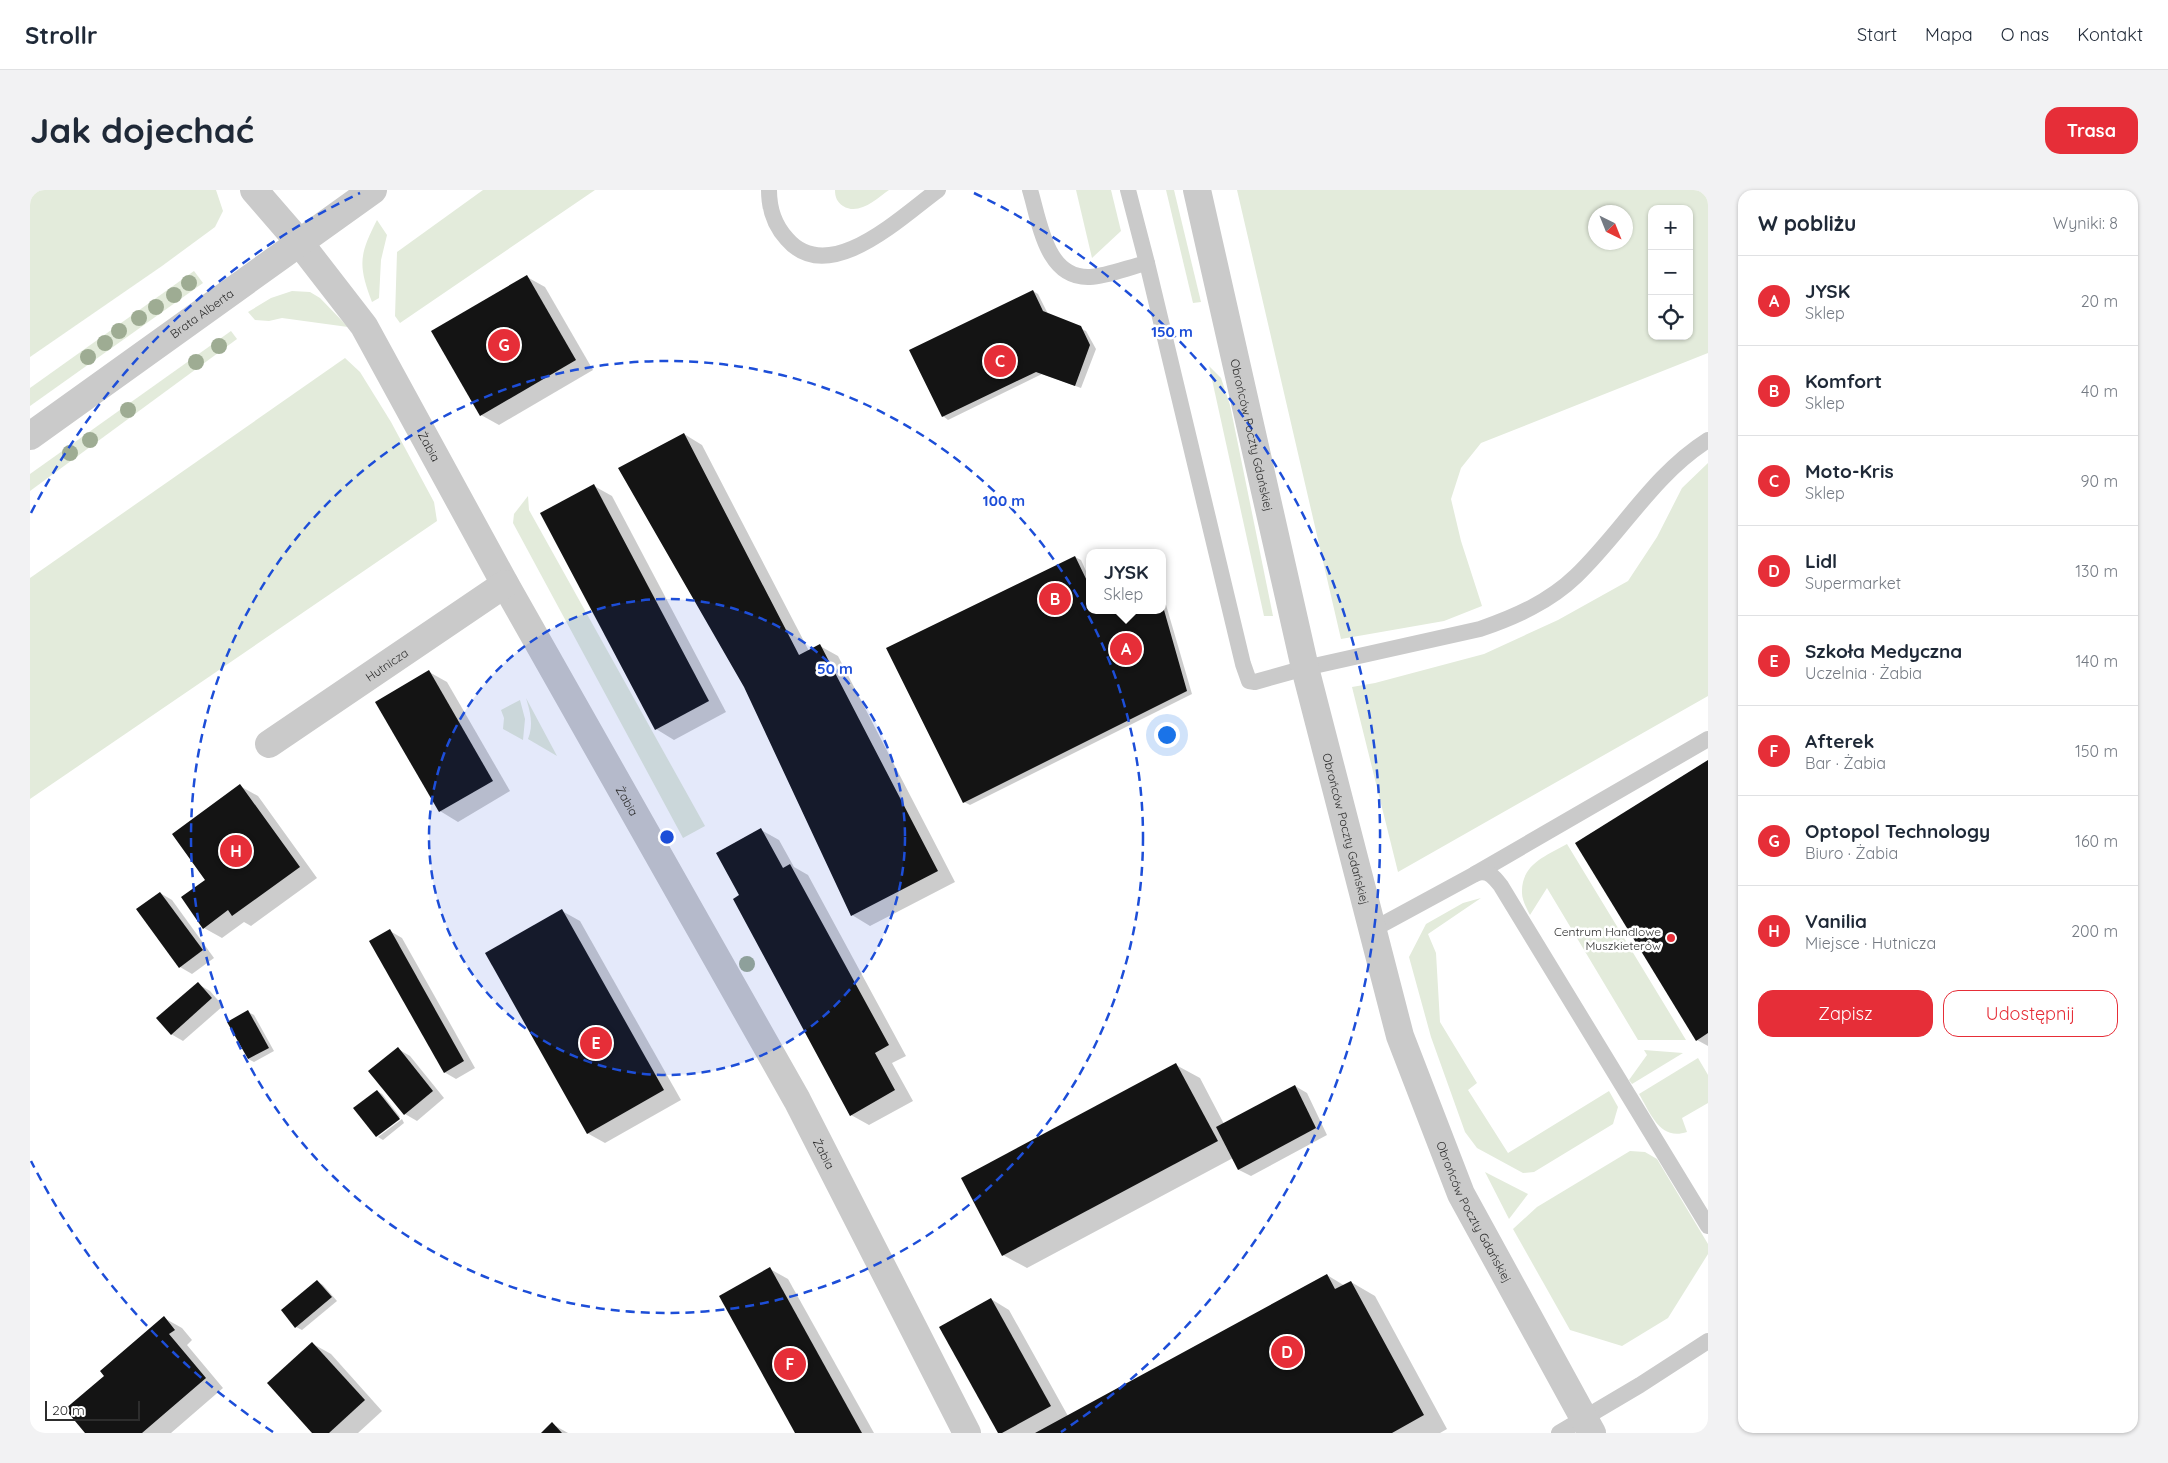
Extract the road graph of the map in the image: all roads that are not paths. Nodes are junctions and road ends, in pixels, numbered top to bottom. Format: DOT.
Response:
graph roads {
  1 [pos="254,190"];
  2 [pos="373,190"];
  3 [pos="769,190"];
  4 [pos="938,190"];
  5 [pos="1030,190"];
  6 [pos="1128,190"];
  7 [pos="1197,190"];
  8 [pos="299,242"];
  9 [pos="1146,263"];
  10 [pos="30,436"];
  11 [pos="1708,440"];
  12 [pos="505,584"];
  13 [pos="1305,668"];
  14 [pos="1708,739"];
  15 [pos="270,744"];
  16 [pos="1466,879"];
  17 [pos="1372,930"];
  18 [pos="1708,1226"];
  19 [pos="1708,1341"];
  20 [pos="1588,1426"];
  21 [pos="967,1433"];
  22 [pos="1559,1433"];
  1 -- 8 [label="street, Żabia"];
  2 -- 8 [label="street, Brata Alberta"];
  3 -- 4 [label="lane"];
  5 -- 9 [label="lane"];
  6 -- 9 [label="lane"];
  7 -- 13 [label="street, Obrońców Poczty Gdańskiej"];
  8 -- 10 [label="street, Brata Alberta"];
  8 -- 12 [label="street, Żabia"];
  9 -- 13 [label="lane"];
  11 -- 13 [label="lane"];
  12 -- 15 [label="street, Hutnicza"];
  12 -- 21 [label="street, Żabia"];
  13 -- 17 [label="street, Obrońców Poczty Gdańskiej"];
  14 -- 16 [label="lane"];
  16 -- 17 [label="lane"];
  16 -- 18 [label="lane"];
  17 -- 20 [label="street, Obrońców Poczty Gdańskiej"];
  19 -- 20 [label="lane"];
  20 -- 22 [label="lane"];
}
